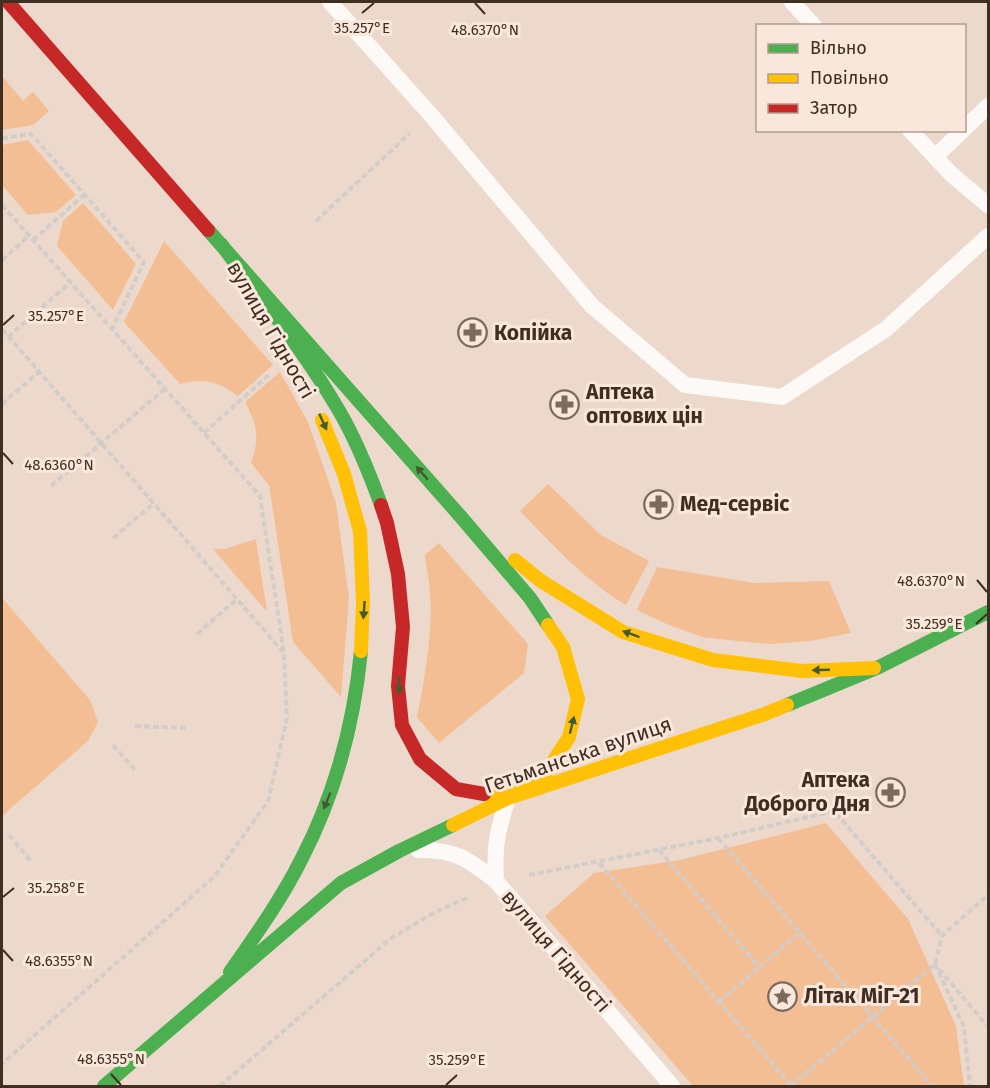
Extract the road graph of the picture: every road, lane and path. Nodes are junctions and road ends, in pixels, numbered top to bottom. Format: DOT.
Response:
graph roads {
  1 [pos="8,2"];
  2 [pos="330,2"];
  3 [pos="792,2"];
  4 [pos="812,24"];
  5 [pos="988,106"];
  6 [pos="430,114"];
  7 [pos="966,128"];
  8 [pos="912,132"];
  9 [pos="962,132"];
  10 [pos="2,138"];
  11 [pos="935,157"];
  12 [pos="84,195"];
  13 [pos="2,205"];
  14 [pos="988,205"];
  15 [pos="316,220"];
  16 [pos="29,236"];
  17 [pos="988,237"];
  18 [pos="33,240"];
  19 [pos="221,244"];
  20 [pos="2,260"];
  21 [pos="71,282"];
  22 [pos="2,329"];
  23 [pos="112,329"];
  24 [pos="8,337"];
  25 [pos="277,368"];
  26 [pos="39,372"];
  27 [pos="303,378"];
  28 [pos="165,389"];
  29 [pos="2,404"];
  30 [pos="316,408"];
  31 [pos="204,434"];
  32 [pos="102,443"];
  33 [pos="51,486"];
  34 [pos="154,503"];
  35 [pos="461,517"];
  36 [pos="113,538"];
  37 [pos="237,599"];
  38 [pos="988,612"];
  39 [pos="197,634"];
  40 [pos="284,653"];
  41 [pos="879,667"];
  42 [pos="135,726"];
  43 [pos="186,728"];
  44 [pos="113,745"];
  45 [pos="136,771"];
  46 [pos="508,798"];
  47 [pos="9,835"];
  48 [pos="718,838"];
  49 [pos="659,850"];
  50 [pos="399,851"];
  51 [pos="31,861"];
  52 [pos="599,863"];
  53 [pos="496,881"];
  54 [pos="988,895"];
  55 [pos="799,933"];
  56 [pos="942,936"];
  57 [pos="934,964"];
  58 [pos="759,967"];
  59 [pos="219,988"];
  60 [pos="719,1002"];
  61 [pos="872,1017"];
  62 [pos="988,1027"];
  63 [pos="2,1064"];
  64 [pos="104,1086"];
  65 [pos="220,1086"];
  66 [pos="672,1086"];
  67 [pos="792,1086"];
  68 [pos="932,1086"];
  69 [pos="970,1086"];
  1 -- 19 [label="main road, вулиця Гідності"];
  2 -- 6 [label="lane"];
  3 -- 4 [label="lane"];
  5 -- 7 [label="lane"];
  6 -- 15 [label="path"];
  6 -- 17 [label="lane"];
  8 -- 11 [label="lane"];
  9 -- 11 [label="lane"];
  10 -- 12 [label="path"];
  11 -- 14 [label="lane"];
  12 -- 18 [label="path"];
  12 -- 23 [label="path"];
  13 -- 16 [label="path"];
  16 -- 18 [label="path"];
  16 -- 20 [label="path"];
  18 -- 21 [label="path"];
  19 -- 27 [label="main road, вулиця Гідності"];
  35 -- 19 [label="main road, вулиця Гідності, one-way"];
  19 -- 46 [label="main road, вулиця Гідності, one-way"];
  21 -- 23 [label="path"];
  21 -- 24 [label="path"];
  22 -- 24 [label="path"];
  23 -- 28 [label="path"];
  24 -- 26 [label="path"];
  25 -- 31 [label="path"];
  26 -- 29 [label="path"];
  26 -- 32 [label="path"];
  28 -- 31 [label="path"];
  28 -- 32 [label="path"];
  30 -- 59 [label="main road, вулиця Гідності, one-way"];
  31 -- 40 [label="path"];
  32 -- 33 [label="path"];
  32 -- 34 [label="path"];
  34 -- 36 [label="path"];
  34 -- 37 [label="path"];
  41 -- 35 [label="main road, вулиця Гідності, one-way"];
  46 -- 35 [label="main road, вулиця Гідності, one-way"];
  37 -- 39 [label="path"];
  37 -- 40 [label="path"];
  38 -- 41 [label="main road, Гетьманська вулиця"];
  40 -- 63 [label="path"];
  41 -- 46 [label="main road, Гетьманська вулиця"];
  42 -- 43 [label="path"];
  44 -- 45 [label="path"];
  46 -- 50 [label="main road, Гетьманська вулиця"];
  46 -- 53 [label="lane, вулиця Гідності"];
  47 -- 51 [label="path"];
  48 -- 49 [label="path"];
  48 -- 55 [label="path"];
  48 -- 56 [label="path"];
  49 -- 52 [label="path"];
  49 -- 58 [label="path"];
  50 -- 53 [label="lane"];
  50 -- 59 [label="main road, Гетьманська вулиця"];
  52 -- 53 [label="path"];
  52 -- 60 [label="path"];
  53 -- 65 [label="path"];
  53 -- 66 [label="lane, вулиця Гідності"];
  54 -- 56 [label="path"];
  55 -- 58 [label="path"];
  55 -- 61 [label="path"];
  56 -- 57 [label="path"];
  57 -- 61 [label="path"];
  57 -- 62 [label="path"];
  57 -- 69 [label="path"];
  58 -- 60 [label="path"];
  59 -- 64 [label="main road, Гетьманська вулиця"];
  60 -- 67 [label="path"];
  61 -- 67 [label="path"];
  61 -- 68 [label="path"];
}
